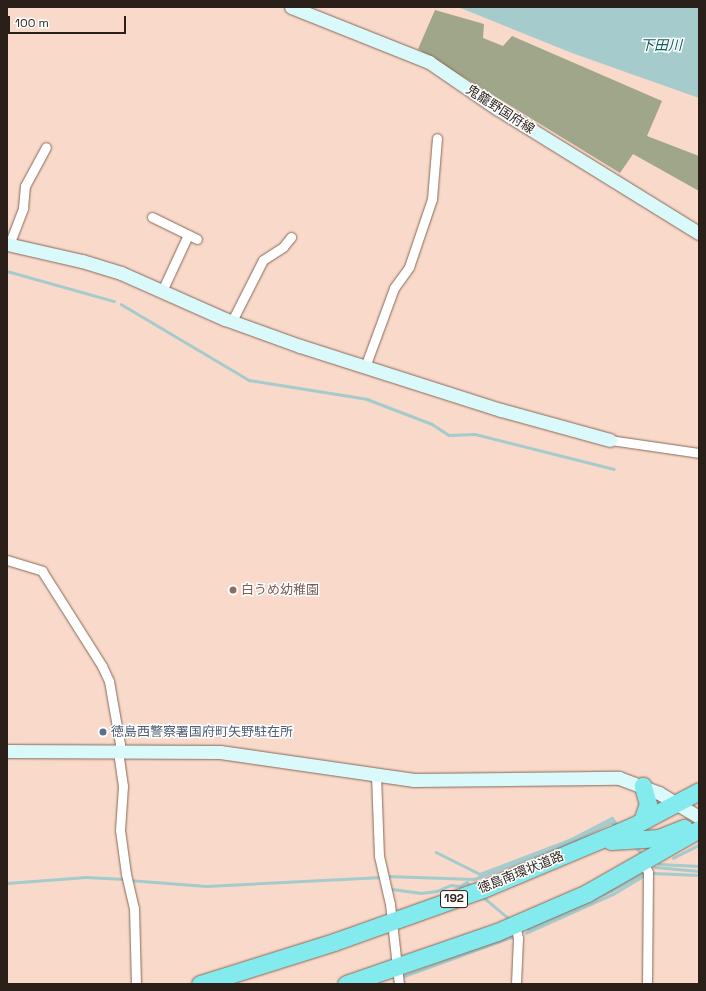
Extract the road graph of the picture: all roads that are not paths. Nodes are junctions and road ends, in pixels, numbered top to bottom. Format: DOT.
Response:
graph roads {
  1 [pos="291,7"];
  2 [pos="437,138"];
  3 [pos="46,147"];
  4 [pos="152,217"];
  5 [pos="699,233"];
  6 [pos="188,235"];
  7 [pos="291,237"];
  8 [pos="197,239"];
  9 [pos="8,245"];
  10 [pos="162,291"];
  11 [pos="232,321"];
  12 [pos="365,367"];
  13 [pos="610,440"];
  14 [pos="699,453"];
  15 [pos="7,560"];
  16 [pos="119,750"];
  17 [pos="7,751"];
  18 [pos="376,775"];
  19 [pos="643,786"];
  20 [pos="699,791"];
  21 [pos="699,801"];
  22 [pos="677,804"];
  23 [pos="699,817"];
  24 [pos="642,821"];
  25 [pos="699,825"];
  26 [pos="699,829"];
  27 [pos="594,842"];
  28 [pos="643,861"];
  29 [pos="392,921"];
  30 [pos="515,924"];
  31 [pos="399,976"];
  32 [pos="136,984"];
  33 [pos="200,984"];
  34 [pos="346,984"];
  35 [pos="516,984"];
  36 [pos="647,984"];
  1 -- 5 [label="street, 鬼籠野国府線"];
  2 -- 12 [label="street"];
  3 -- 9 [label="street"];
  4 -- 6 [label="street"];
  6 -- 8 [label="street"];
  6 -- 10 [label="street"];
  7 -- 11 [label="street"];
  9 -- 10 [label="street"];
  10 -- 11 [label="street"];
  11 -- 12 [label="street"];
  12 -- 13 [label="street"];
  13 -- 14 [label="street"];
  15 -- 16 [label="street"];
  16 -- 17 [label="street"];
  16 -- 18 [label="street"];
  16 -- 32 [label="street"];
  18 -- 19 [label="street"];
  18 -- 29 [label="street"];
  19 -- 22 [label="street"];
  19 -- 24 [label="highway"];
  20 -- 22 [label="highway, 徳島南環状道路 / 192"];
  21 -- 22 [label="highway"];
  22 -- 23 [label="street"];
  22 -- 24 [label="highway, 徳島南環状道路 / 192"];
  24 -- 27 [label="highway, 徳島南環状道路 / 192"];
  25 -- 27 [label="highway"];
  26 -- 28 [label="highway"];
  27 -- 29 [label="highway, 徳島南環状道路 / 192"];
  28 -- 30 [label="highway"];
  28 -- 36 [label="street"];
  29 -- 31 [label="street"];
  29 -- 33 [label="highway, 徳島南環状道路 / 192"];
  30 -- 31 [label="highway"];
  30 -- 35 [label="street"];
  31 -- 34 [label="highway"];
}
